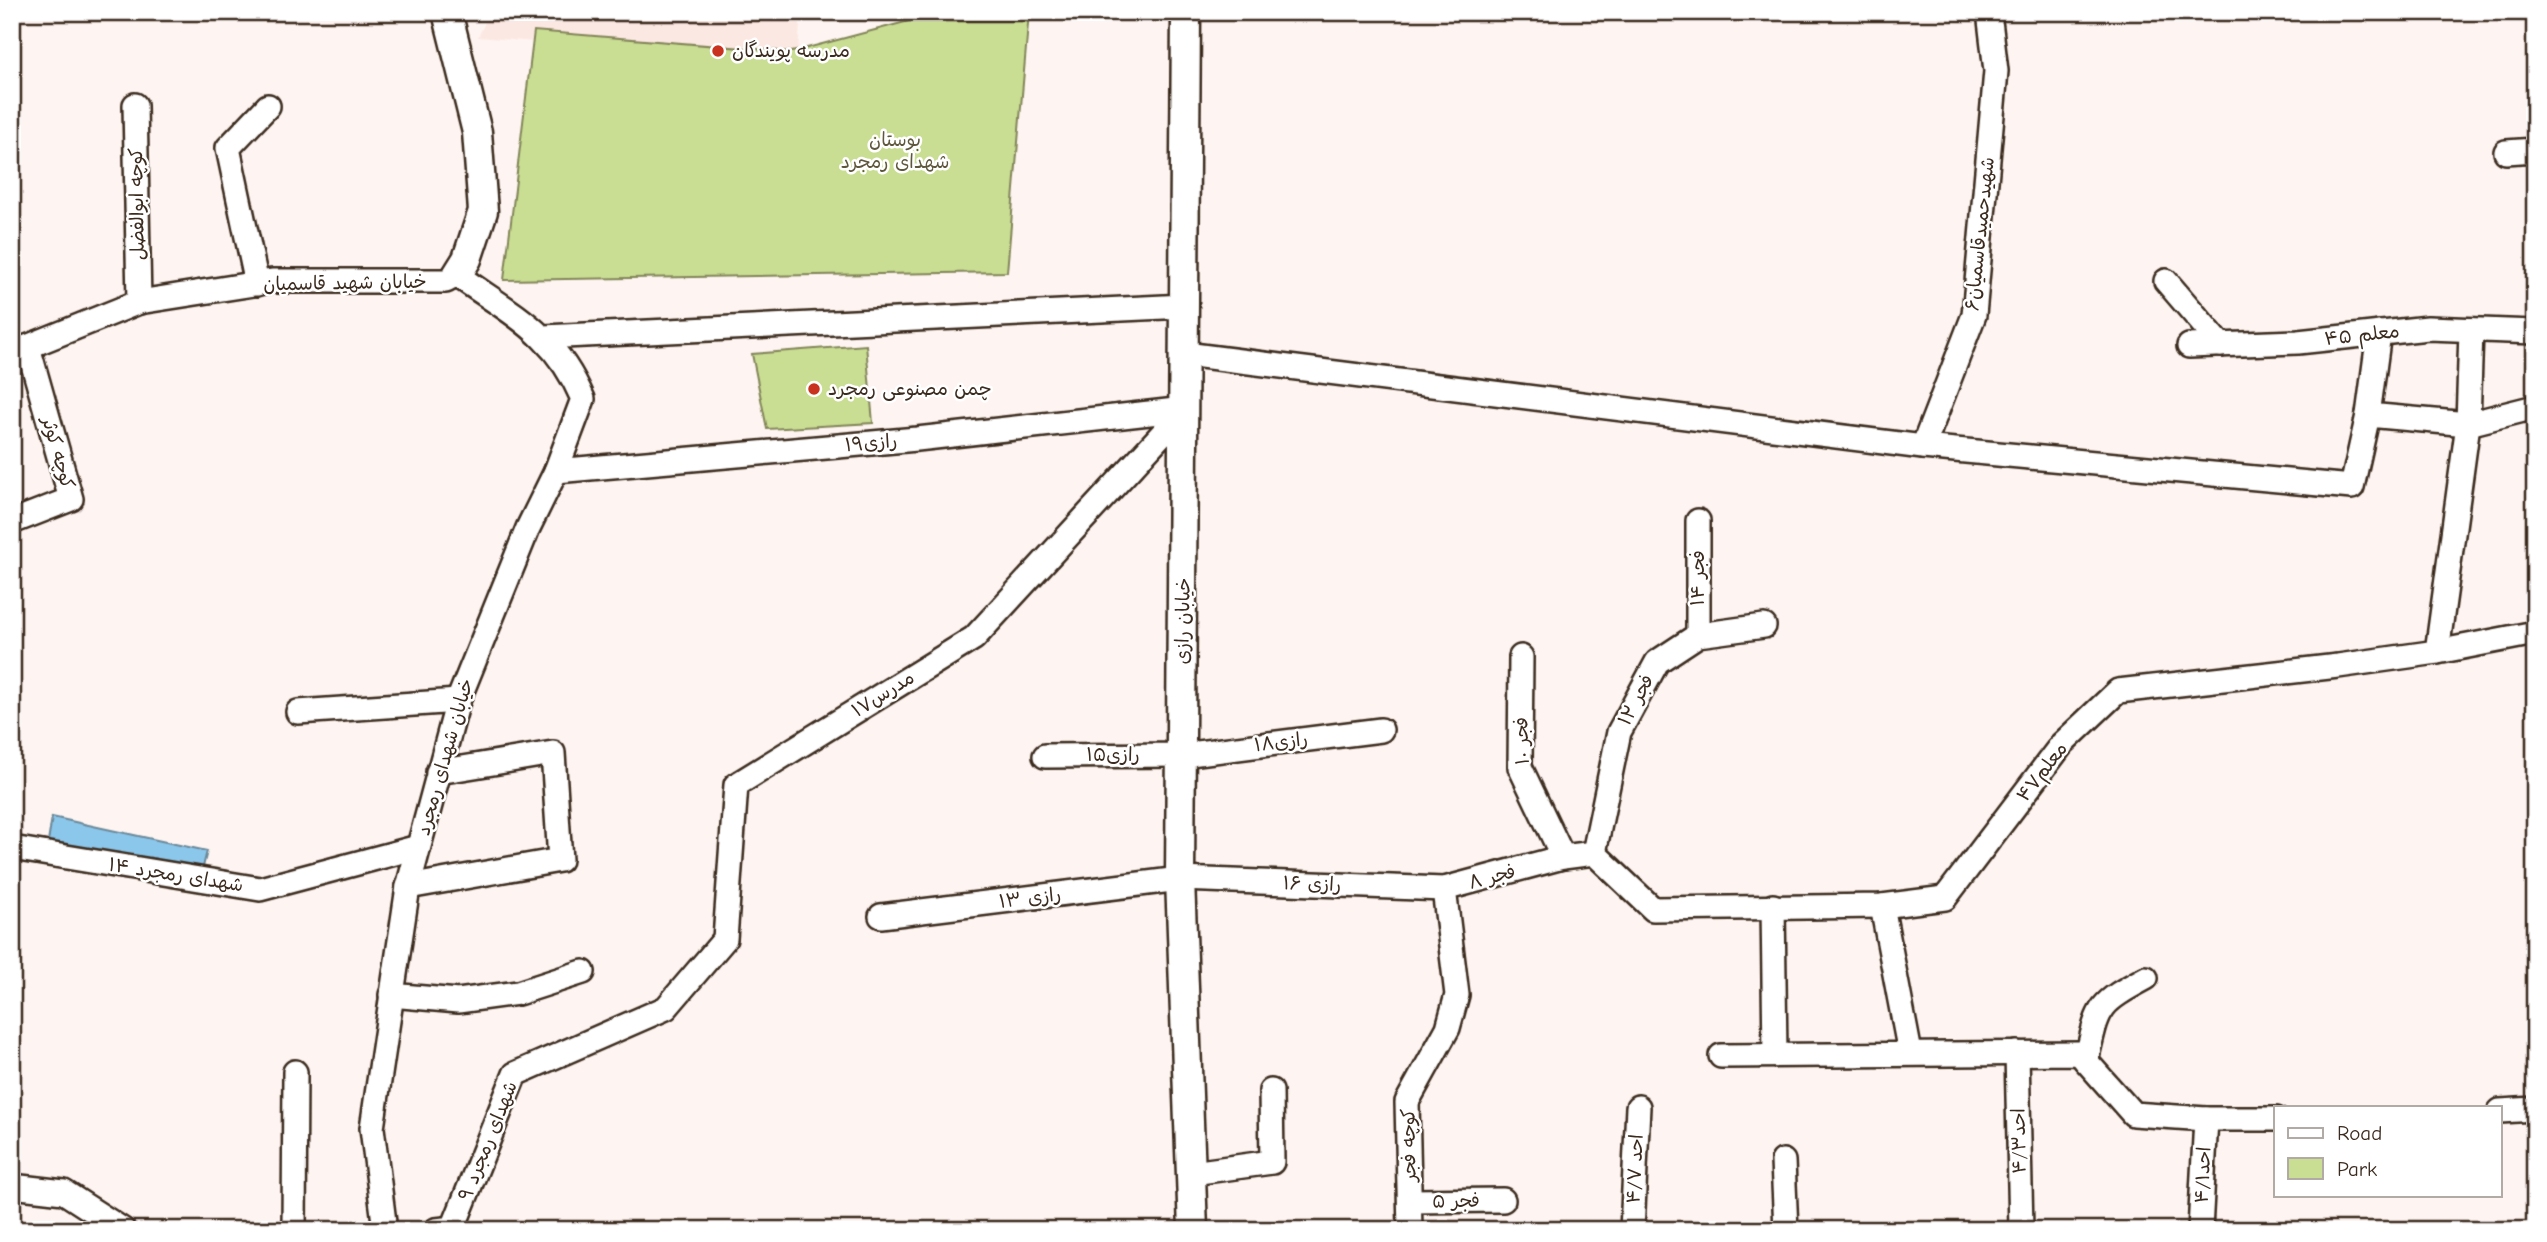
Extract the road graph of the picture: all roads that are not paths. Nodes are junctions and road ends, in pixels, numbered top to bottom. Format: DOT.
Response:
graph roads {
  1 [pos="447,12"];
  2 [pos="1186,12"];
  3 [pos="1989,12"];
  4 [pos="135,105"];
  5 [pos="268,106"];
  6 [pos="2535,150"];
  7 [pos="2506,152"];
  8 [pos="457,275"];
  9 [pos="2166,281"];
  10 [pos="257,284"];
  11 [pos="139,302"];
  12 [pos="1185,306"];
  13 [pos="2471,330"];
  14 [pos="2535,332"];
  15 [pos="2379,333"];
  16 [pos="544,337"];
  17 [pos="2221,345"];
  18 [pos="2189,346"];
  19 [pos="20,350"];
  20 [pos="1185,354"];
  21 [pos="2535,407"];
  22 [pos="1185,409"];
  23 [pos="2368,415"];
  24 [pos="2468,424"];
  25 [pos="1923,447"];
  26 [pos="556,471"];
  27 [pos="1698,521"];
  28 [pos="12,522"];
  29 [pos="1764,626"];
  30 [pos="2535,633"];
  31 [pos="1698,635"];
  32 [pos="2437,652"];
  33 [pos="1521,657"];
  34 [pos="458,701"];
  35 [pos="298,712"];
  36 [pos="1381,730"];
  37 [pos="1182,755"];
  38 [pos="1045,756"];
  39 [pos="438,772"];
  40 [pos="418,847"];
  41 [pos="12,848"];
  42 [pos="1594,853"];
  43 [pos="1563,858"];
  44 [pos="1180,880"];
  45 [pos="408,887"];
  46 [pos="1444,889"];
  47 [pos="1773,906"];
  48 [pos="1882,906"];
  49 [pos="881,916"];
  50 [pos="583,972"];
  51 [pos="2146,978"];
  52 [pos="391,995"];
  53 [pos="666,1008"];
  54 [pos="1448,1028"];
  55 [pos="1910,1053"];
  56 [pos="2017,1053"];
  57 [pos="1775,1055"];
  58 [pos="1721,1056"];
  59 [pos="2086,1061"];
  60 [pos="295,1072"];
  61 [pos="1271,1091"];
  62 [pos="1638,1107"];
  63 [pos="2535,1109"];
  64 [pos="2502,1111"];
  65 [pos="2206,1119"];
  66 [pos="2274,1119"];
  67 [pos="1783,1161"];
  68 [pos="1192,1173"];
  69 [pos="14,1194"];
  70 [pos="1503,1200"];
  71 [pos="1410,1201"];
  72 [pos="450,1229"];
  73 [pos="123,1230"];
  74 [pos="294,1230"];
  75 [pos="385,1230"];
  76 [pos="1193,1230"];
  77 [pos="1410,1230"];
  78 [pos="1632,1230"];
  79 [pos="1786,1230"];
  80 [pos="2021,1230"];
  81 [pos="2200,1230"];
  1 -- 8 [label="street"];
  2 -- 12 [label="street, خیابان رازی"];
  3 -- 25 [label="street, شهیدحمیدقاسمیان۶"];
  4 -- 11 [label="street, کوچه ابوالفضل"];
  5 -- 10 [label="street"];
  6 -- 7 [label="street"];
  8 -- 10 [label="street, خیابان شهید قاسمیان"];
  8 -- 16 [label="street, خیابان شهدای رمجرد"];
  9 -- 17 [label="street"];
  10 -- 11 [label="street, خیابان شهید قاسمیان"];
  11 -- 19 [label="street, خیابان شهید قاسمیان"];
  12 -- 16 [label="street"];
  12 -- 20 [label="street, خیابان رازی"];
  13 -- 14 [label="street, معلم ۴۵"];
  13 -- 15 [label="street, معلم ۴۵"];
  13 -- 24 [label="street"];
  15 -- 17 [label="street, معلم ۴۵"];
  15 -- 23 [label="street"];
  16 -- 26 [label="street, خیابان شهدای رمجرد"];
  17 -- 18 [label="street, معلم ۴۵"];
  19 -- 28 [label="street, کوچه کوثر"];
  20 -- 22 [label="street, خیابان رازی"];
  20 -- 25 [label="street"];
  21 -- 24 [label="street"];
  22 -- 26 [label="street, رازی۱۹"];
  22 -- 37 [label="street, خیابان رازی"];
  22 -- 53 [label="street, مدرس۱۷"];
  23 -- 24 [label="street"];
  23 -- 25 [label="street"];
  24 -- 32 [label="street"];
  26 -- 34 [label="street, خیابان شهدای رمجرد"];
  27 -- 31 [label="street, فجر ۱۴"];
  29 -- 31 [label="street, فجر ۱۲"];
  30 -- 32 [label="street, معلم۴۷"];
  31 -- 42 [label="street, فجر ۱۲"];
  32 -- 48 [label="street, معلم۴۷"];
  33 -- 43 [label="street, فجر ۱۰"];
  34 -- 35 [label="street"];
  34 -- 39 [label="street, خیابان شهدای رمجرد"];
  36 -- 37 [label="street, رازی۱۸"];
  37 -- 38 [label="street, رازی۱۵"];
  37 -- 44 [label="street, خیابان رازی"];
  39 -- 40 [label="street, خیابان شهدای رمجرد"];
  39 -- 45 [label="street"];
  40 -- 41 [label="street, شهدای رمجرد ۱۴"];
  40 -- 45 [label="street, خیابان شهدای رمجرد"];
  42 -- 43 [label="street, فجر ۸"];
  42 -- 47 [label="street, معلم۴۷"];
  43 -- 46 [label="street, فجر ۸"];
  44 -- 46 [label="street, رازی ۱۶"];
  44 -- 49 [label="street, رازی ۱۳"];
  44 -- 68 [label="street, خیابان رازی"];
  45 -- 52 [label="street, خیابان شهدای رمجرد"];
  46 -- 54 [label="street, فجر ۸"];
  47 -- 48 [label="street, معلم۴۷"];
  47 -- 57 [label="street"];
  48 -- 55 [label="street"];
  50 -- 52 [label="street"];
  51 -- 59 [label="street"];
  52 -- 75 [label="street, خیابان شهدای رمجرد"];
  53 -- 72 [label="street, شهدای رمجرد ۹"];
  54 -- 71 [label="street, کوچه فجر"];
  55 -- 56 [label="street"];
  55 -- 57 [label="street"];
  56 -- 59 [label="street"];
  56 -- 80 [label="street, احد۴/۳"];
  57 -- 58 [label="street"];
  59 -- 65 [label="street"];
  60 -- 74 [label="street"];
  61 -- 68 [label="street"];
  62 -- 78 [label="street, احد ۴/۷"];
  63 -- 64 [label="street"];
  65 -- 66 [label="street"];
  65 -- 81 [label="street, احد۴/۱"];
  67 -- 79 [label="street"];
  68 -- 76 [label="street, خیابان رازی"];
  69 -- 73 [label="street"];
  70 -- 71 [label="street, فجر ۵"];
  71 -- 77 [label="street, کوچه فجر"];
}
